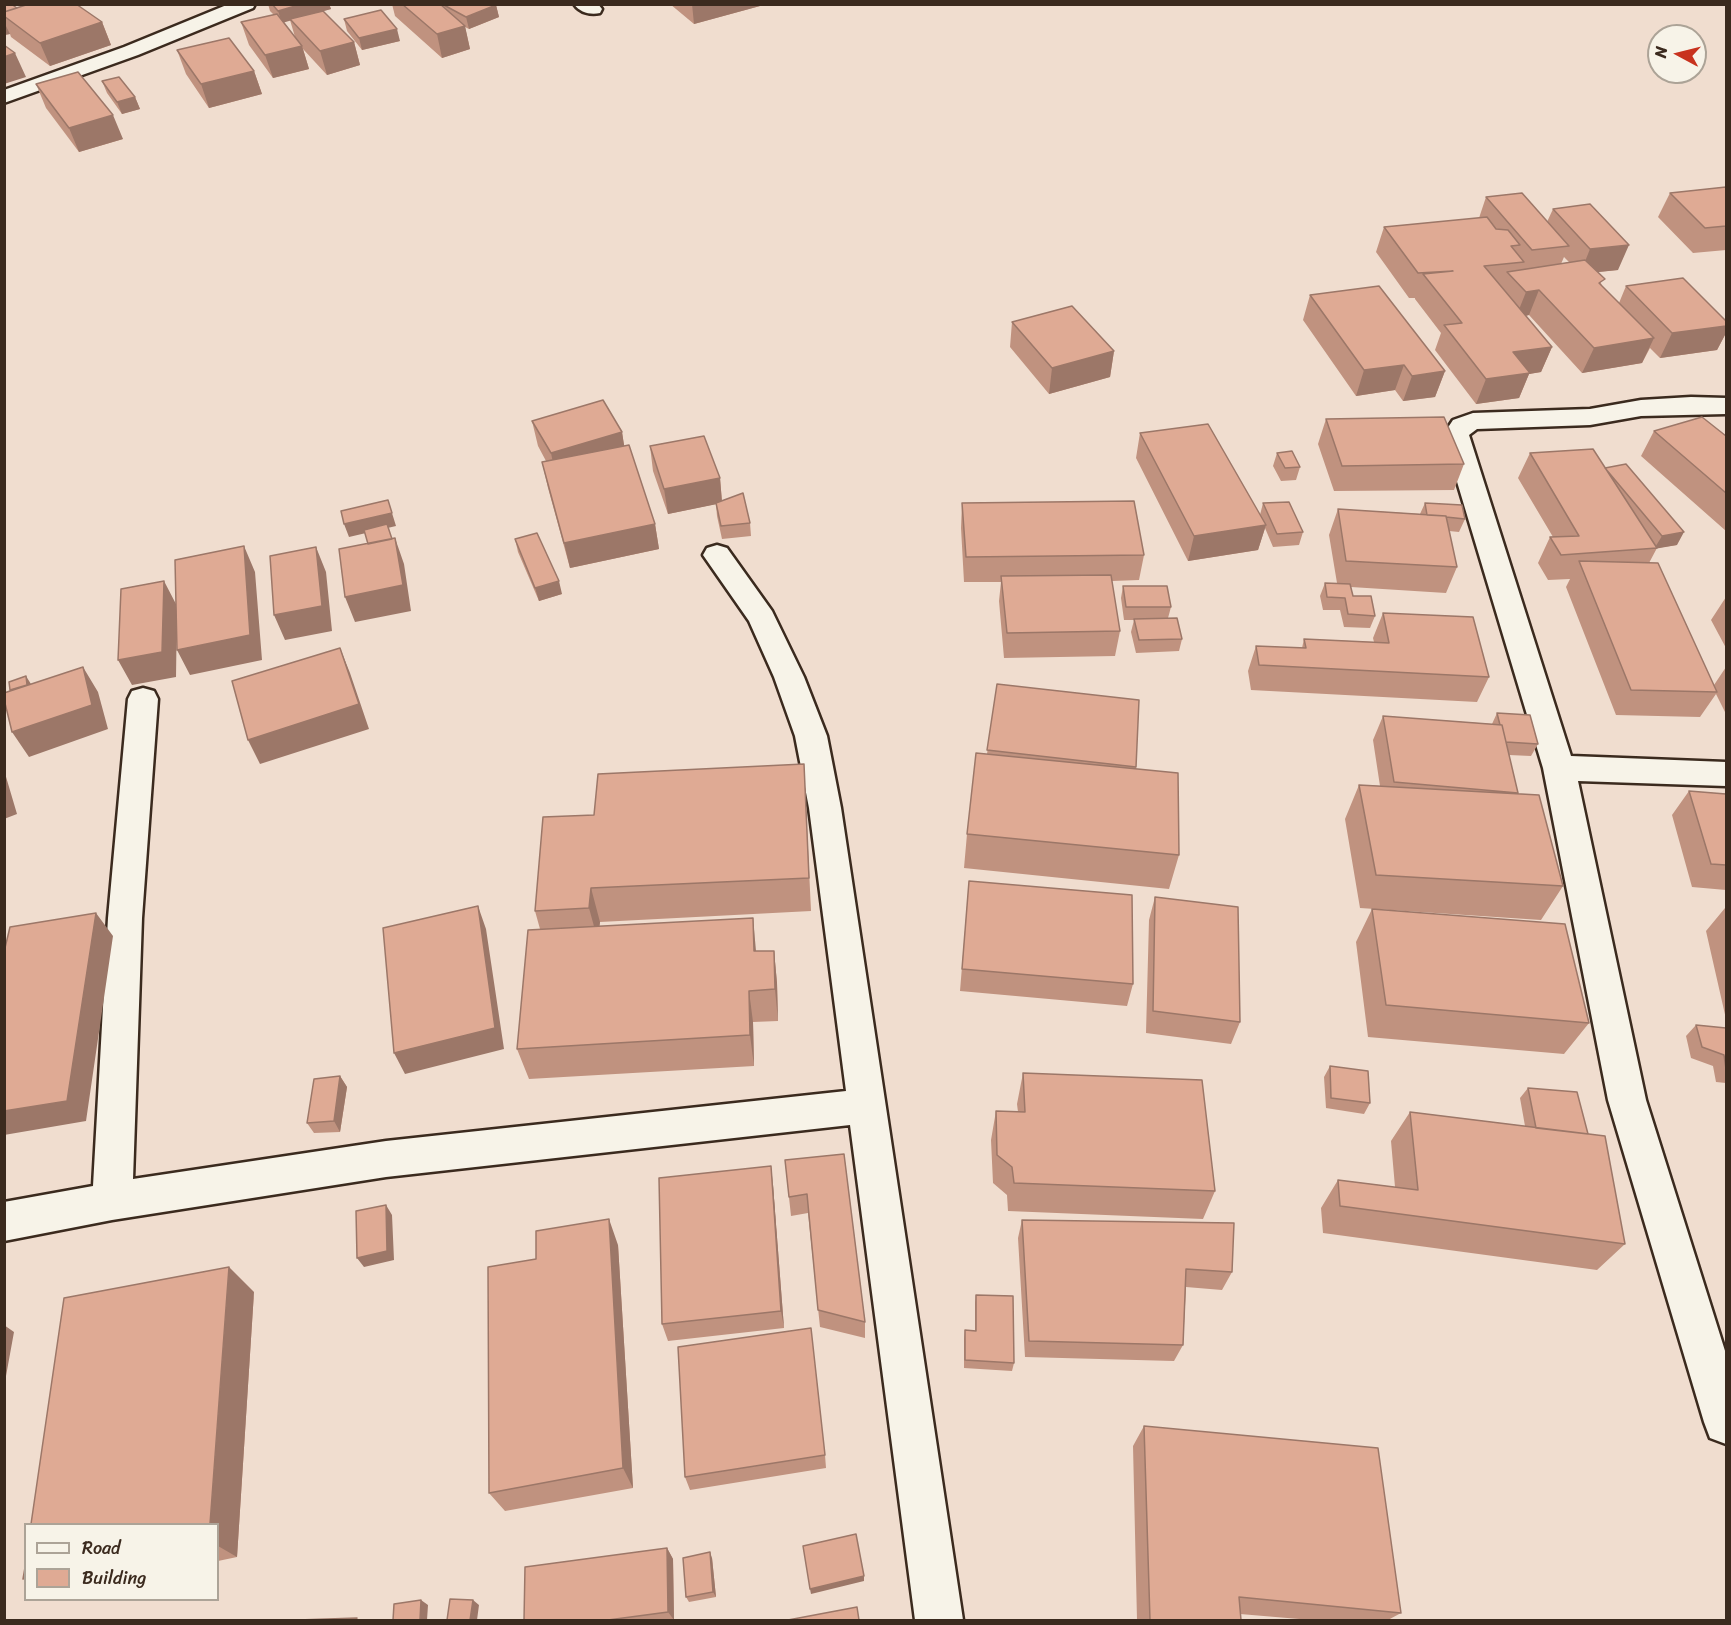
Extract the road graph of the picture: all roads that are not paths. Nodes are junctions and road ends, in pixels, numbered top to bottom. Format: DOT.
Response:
graph roads {
  1 [pos="246,4"];
  2 [pos="4,97"];
  3 [pos="1726,406"];
  4 [pos="717,555"];
  5 [pos="143,699"];
  6 [pos="1559,768"];
  7 [pos="1726,774"];
  8 [pos="866,1106"];
  9 [pos="112,1201"];
  10 [pos="4,1222"];
  11 [pos="1726,1422"];
  12 [pos="939,1620"];
  1 -- 2 [label="street"];
  3 -- 6 [label="street"];
  4 -- 8 [label="street"];
  5 -- 9 [label="street"];
  6 -- 7 [label="street"];
  6 -- 11 [label="street"];
  8 -- 9 [label="street"];
  8 -- 12 [label="street"];
  9 -- 10 [label="street"];
}
